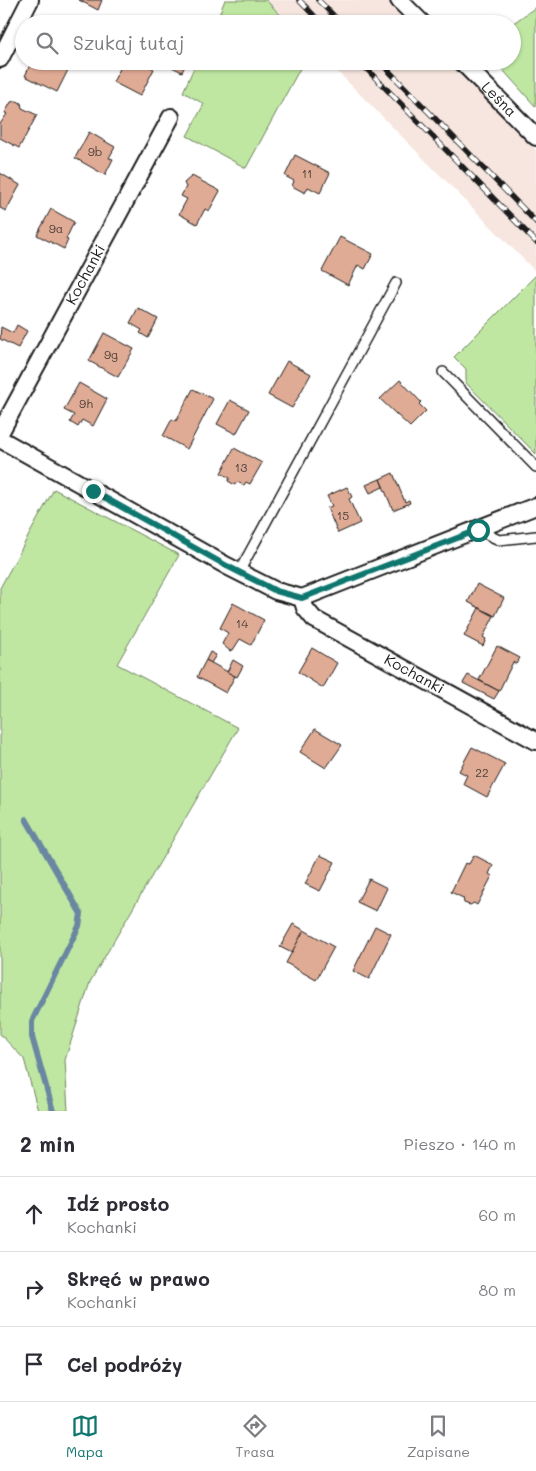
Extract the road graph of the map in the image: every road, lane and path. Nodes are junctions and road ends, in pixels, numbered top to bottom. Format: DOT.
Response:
graph roads {
  1 [pos="30,0"];
  2 [pos="399,0"];
  3 [pos="22,15"];
  4 [pos="414,15"];
  5 [pos="15,30"];
  6 [pos="0,59"];
  7 [pos="469,70"];
  8 [pos="171,116"];
  9 [pos="536,137"];
  10 [pos="396,283"];
  11 [pos="443,372"];
  12 [pos="0,433"];
  13 [pos="0,439"];
  14 [pos="536,467"];
  15 [pos="536,506"];
  16 [pos="478,530"];
  17 [pos="536,536"];
  18 [pos="239,572"];
  19 [pos="302,598"];
  20 [pos="536,741"];
  1 -- 3 [label="street"];
  2 -- 4 [label="street"];
  5 -- 6 [label="street"];
  7 -- 9 [label="street, Leśna"];
  8 -- 12 [label="street, Kochanki"];
  10 -- 18 [label="lane"];
  11 -- 14 [label="lane"];
  13 -- 18 [label="street"];
  15 -- 16 [label="street"];
  16 -- 17 [label="lane"];
  16 -- 19 [label="street"];
  18 -- 19 [label="street"];
  19 -- 20 [label="street, Kochanki"];
}
